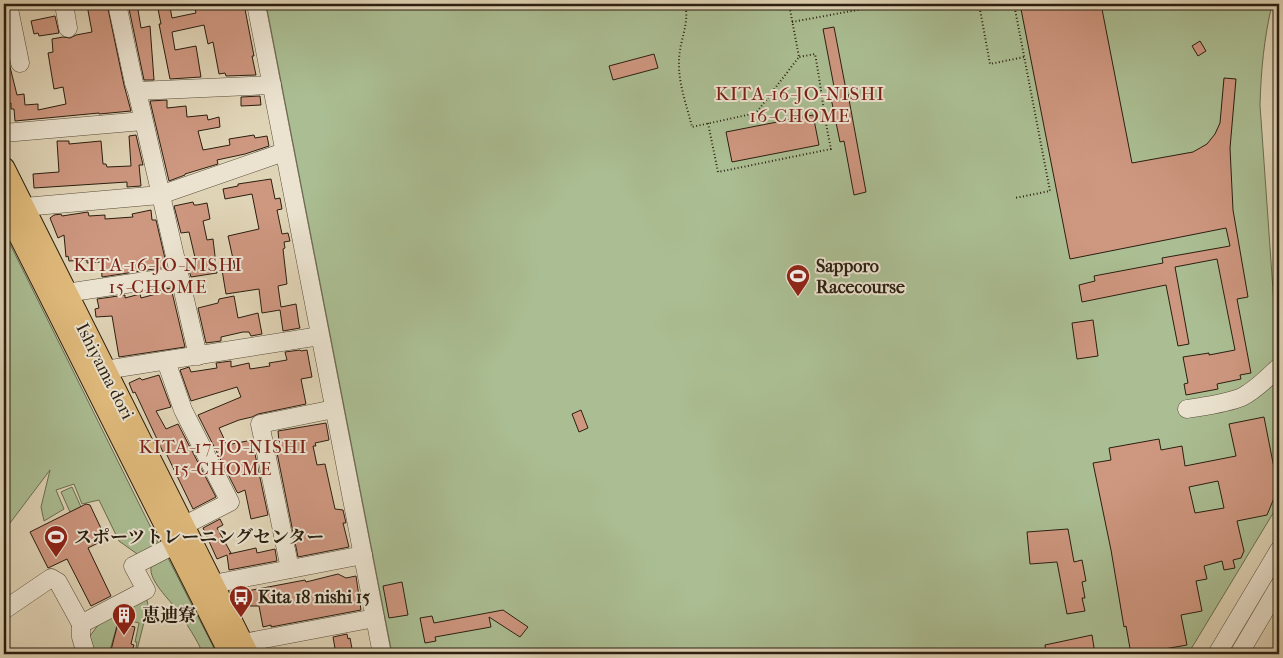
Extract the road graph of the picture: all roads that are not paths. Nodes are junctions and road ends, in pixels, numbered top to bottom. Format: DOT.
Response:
graph roads {
  1 [pos="8,4"];
  2 [pos="64,4"];
  3 [pos="117,4"];
  4 [pos="256,4"];
  5 [pos="68,28"];
  6 [pos="20,63"];
  7 [pos="272,85"];
  8 [pos="137,91"];
  9 [pos="143,121"];
  10 [pos="4,133"];
  11 [pos="284,152"];
  12 [pos="4,168"];
  13 [pos="160,195"];
  14 [pos="10,210"];
  15 [pos="179,276"];
  16 [pos="66,292"];
  17 [pos="320,336"];
  18 [pos="198,356"];
  19 [pos="166,361"];
  20 [pos="1279,367"];
  21 [pos="105,370"];
  22 [pos="334,409"];
  23 [pos="1187,409"];
  24 [pos="183,526"];
  25 [pos="174,545"];
  26 [pos="1279,550"];
  27 [pos="363,555"];
  28 [pos="290,569"];
  29 [pos="213,584"];
  30 [pos="1279,586"];
  31 [pos="4,610"];
  32 [pos="375,618"];
  33 [pos="81,624"];
  34 [pos="240,651"];
  35 [pos="86,654"];
  36 [pos="382,654"];
  37 [pos="1217,654"];
  38 [pos="1239,654"];
  1 -- 6 [label="street"];
  2 -- 5 [label="street"];
  3 -- 8 [label="street"];
  4 -- 7 [label="street"];
  7 -- 8 [label="street"];
  7 -- 11 [label="street"];
  8 -- 9 [label="street"];
  9 -- 10 [label="street"];
  9 -- 13 [label="street"];
  11 -- 13 [label="street"];
  11 -- 17 [label="street"];
  12 -- 14 [label="main road, Ishiyama dori"];
  13 -- 14 [label="street"];
  13 -- 15 [label="street"];
  14 -- 16 [label="main road, Ishiyama dori"];
  14 -- 25 [label="main road, Ishiyama dori"];
  15 -- 16 [label="street"];
  15 -- 18 [label="street"];
  16 -- 21 [label="main road, Ishiyama dori"];
  17 -- 18 [label="street"];
  17 -- 22 [label="street"];
  18 -- 19 [label="street"];
  19 -- 21 [label="street"];
  19 -- 24 [label="street"];
  20 -- 23 [label="street"];
  21 -- 24 [label="main road, Ishiyama dori"];
  22 -- 27 [label="street"];
  22 -- 28 [label="street"];
  24 -- 29 [label="main road, Ishiyama dori"];
  25 -- 33 [label="street"];
  25 -- 34 [label="main road, Ishiyama dori"];
  26 -- 37 [label="street"];
  27 -- 28 [label="street"];
  27 -- 32 [label="street"];
  28 -- 29 [label="street"];
  29 -- 34 [label="main road, Ishiyama dori"];
  30 -- 38 [label="street"];
  31 -- 33 [label="street"];
  32 -- 34 [label="street"];
  32 -- 36 [label="street"];
  33 -- 35 [label="street"];
}
